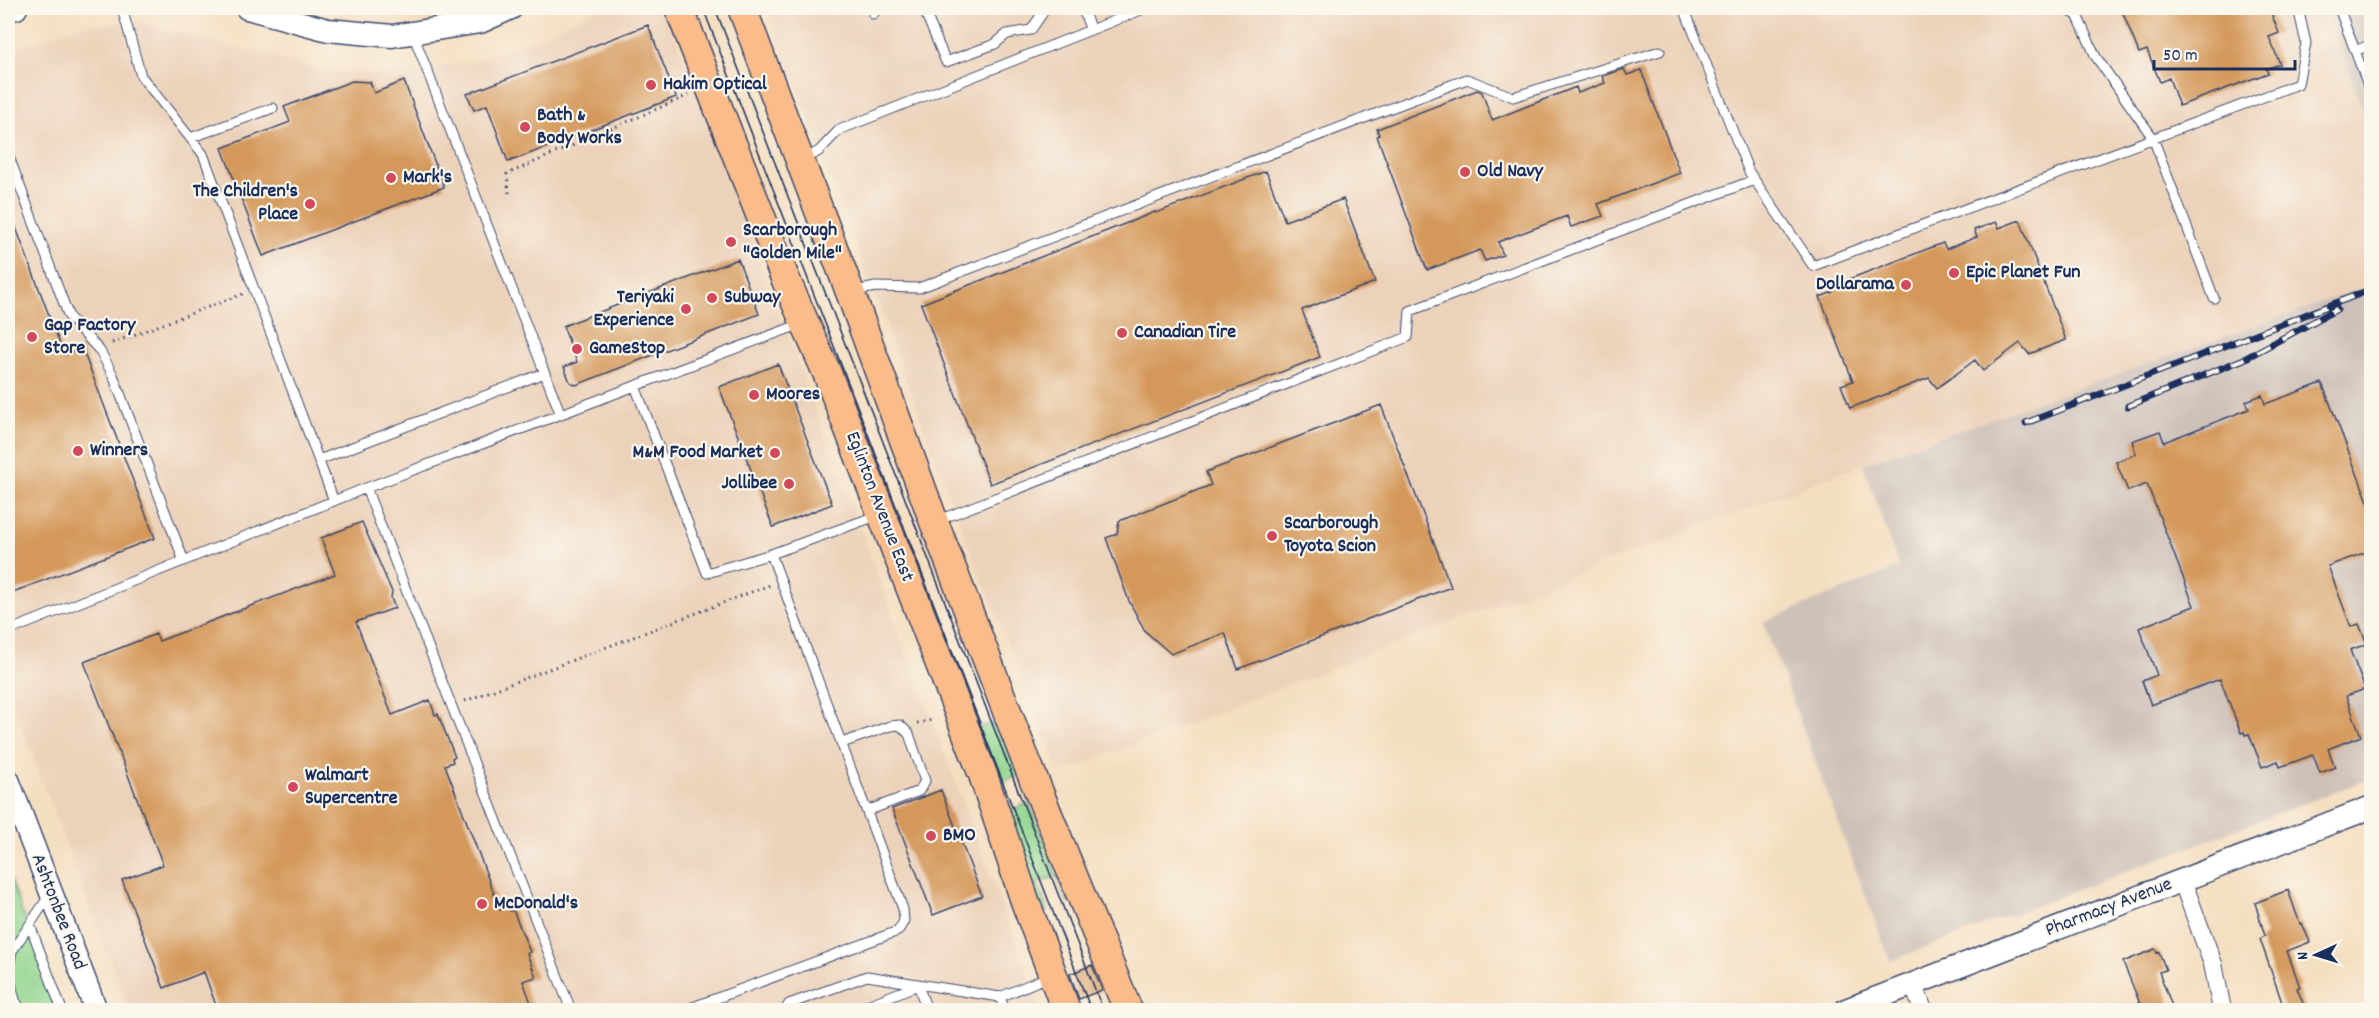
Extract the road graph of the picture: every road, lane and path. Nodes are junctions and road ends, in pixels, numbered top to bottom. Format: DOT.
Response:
graph roads {
  1 [pos="16,8"];
  2 [pos="122,8"];
  3 [pos="247,8"];
  4 [pos="511,8"];
  5 [pos="679,8"];
  6 [pos="742,8"];
  7 [pos="933,8"];
  8 [pos="1046,8"];
  9 [pos="1082,8"];
  10 [pos="1146,8"];
  11 [pos="1684,8"];
  12 [pos="2063,8"];
  13 [pos="2298,8"];
  14 [pos="2339,8"];
  15 [pos="8,10"];
  16 [pos="2076,11"];
  17 [pos="1090,30"];
  18 [pos="413,33"];
  19 [pos="2372,44"];
  20 [pos="1660,51"];
  21 [pos="2355,51"];
  22 [pos="691,94"];
  23 [pos="2372,96"];
  24 [pos="273,108"];
  25 [pos="190,138"];
  26 [pos="2153,138"];
  27 [pos="8,154"];
  28 [pos="800,162"];
  29 [pos="1754,180"];
  30 [pos="509,193"];
  31 [pos="254,288"];
  32 [pos="850,292"];
  33 [pos="2214,298"];
  34 [pos="804,323"];
  35 [pos="100,351"];
  36 [pos="543,373"];
  37 [pos="635,386"];
  38 [pos="561,415"];
  39 [pos="319,460"];
  40 [pos="366,488"];
  41 [pos="334,501"];
  42 [pos="882,514"];
  43 [pos="934,522"];
  44 [pos="771,554"];
  45 [pos="184,561"];
  46 [pos="782,581"];
  47 [pos="8,631"];
  48 [pos="452,706"];
  49 [pos="842,743"];
  50 [pos="8,780"];
  51 [pos="2372,807"];
  52 [pos="867,811"];
  53 [pos="2182,880"];
  54 [pos="50,894"];
  55 [pos="30,925"];
  56 [pos="8,972"];
  57 [pos="1053,975"];
  58 [pos="1913,983"];
  59 [pos="918,985"];
  60 [pos="1000,997"];
  61 [pos="870,1009"];
  62 [pos="21,1011"];
  63 [pos="62,1011"];
  64 [pos="96,1011"];
  65 [pos="571,1011"];
  66 [pos="685,1011"];
  67 [pos="785,1011"];
  68 [pos="855,1011"];
  69 [pos="927,1011"];
  70 [pos="1005,1011"];
  71 [pos="1066,1011"];
  72 [pos="1128,1011"];
  73 [pos="1846,1011"];
  74 [pos="1923,1011"];
  75 [pos="2222,1011"];
  1 -- 15 [label="street"];
  2 -- 25 [label="lane"];
  3 -- 18 [label="street"];
  4 -- 18 [label="street"];
  5 -- 34 [label="main road, Eglinton Avenue East"];
  6 -- 28 [label="main road"];
  7 -- 8 [label="lane"];
  9 -- 17 [label="lane"];
  10 -- 17 [label="lane"];
  11 -- 29 [label="lane"];
  12 -- 16 [label="lane"];
  13 -- 26 [label="lane"];
  14 -- 21 [label="lane"];
  16 -- 26 [label="lane"];
  17 -- 28 [label="lane"];
  18 -- 36 [label="lane"];
  19 -- 21 [label="lane"];
  20 -- 32 [label="lane"];
  21 -- 23 [label="lane"];
  22 -- 30 [label="path"];
  24 -- 25 [label="lane"];
  25 -- 31 [label="lane"];
  26 -- 29 [label="lane"];
  26 -- 33 [label="lane"];
  27 -- 35 [label="lane"];
  28 -- 32 [label="main road"];
  29 -- 43 [label="lane"];
  31 -- 35 [label="path"];
  31 -- 39 [label="lane"];
  32 -- 43 [label="main road"];
  34 -- 37 [label="lane"];
  34 -- 42 [label="main road, Eglinton Avenue East"];
  35 -- 45 [label="lane"];
  36 -- 38 [label="lane"];
  36 -- 39 [label="lane"];
  37 -- 38 [label="lane"];
  37 -- 44 [label="lane"];
  38 -- 40 [label="lane"];
  39 -- 41 [label="lane"];
  40 -- 41 [label="lane"];
  40 -- 48 [label="lane"];
  41 -- 45 [label="lane"];
  42 -- 44 [label="lane"];
  42 -- 57 [label="main road, Eglinton Avenue East"];
  43 -- 72 [label="main road"];
  44 -- 46 [label="lane"];
  45 -- 47 [label="lane"];
  46 -- 48 [label="path"];
  46 -- 49 [label="lane"];
  48 -- 65 [label="lane"];
  49 -- 52 [label="lane"];
  49 -- 52 [label="lane"];
  50 -- 54 [label="street, Ashtonbee Road"];
  51 -- 53 [label="street, Pharmacy Avenue"];
  52 -- 66 [label="lane"];
  53 -- 58 [label="street, Pharmacy Avenue"];
  53 -- 75 [label="street"];
  54 -- 55 [label="lane"];
  54 -- 64 [label="street, Ashtonbee Road"];
  55 -- 56 [label="lane"];
  55 -- 63 [label="lane"];
  56 -- 62 [label="lane"];
  57 -- 60 [label="lane"];
  57 -- 71 [label="main road, Eglinton Avenue East"];
  58 -- 73 [label="street, Pharmacy Avenue"];
  58 -- 74 [label="street"];
  59 -- 60 [label="lane"];
  59 -- 61 [label="lane"];
  59 -- 67 [label="lane"];
  59 -- 69 [label="lane"];
  60 -- 70 [label="lane"];
  61 -- 68 [label="lane"];
}
